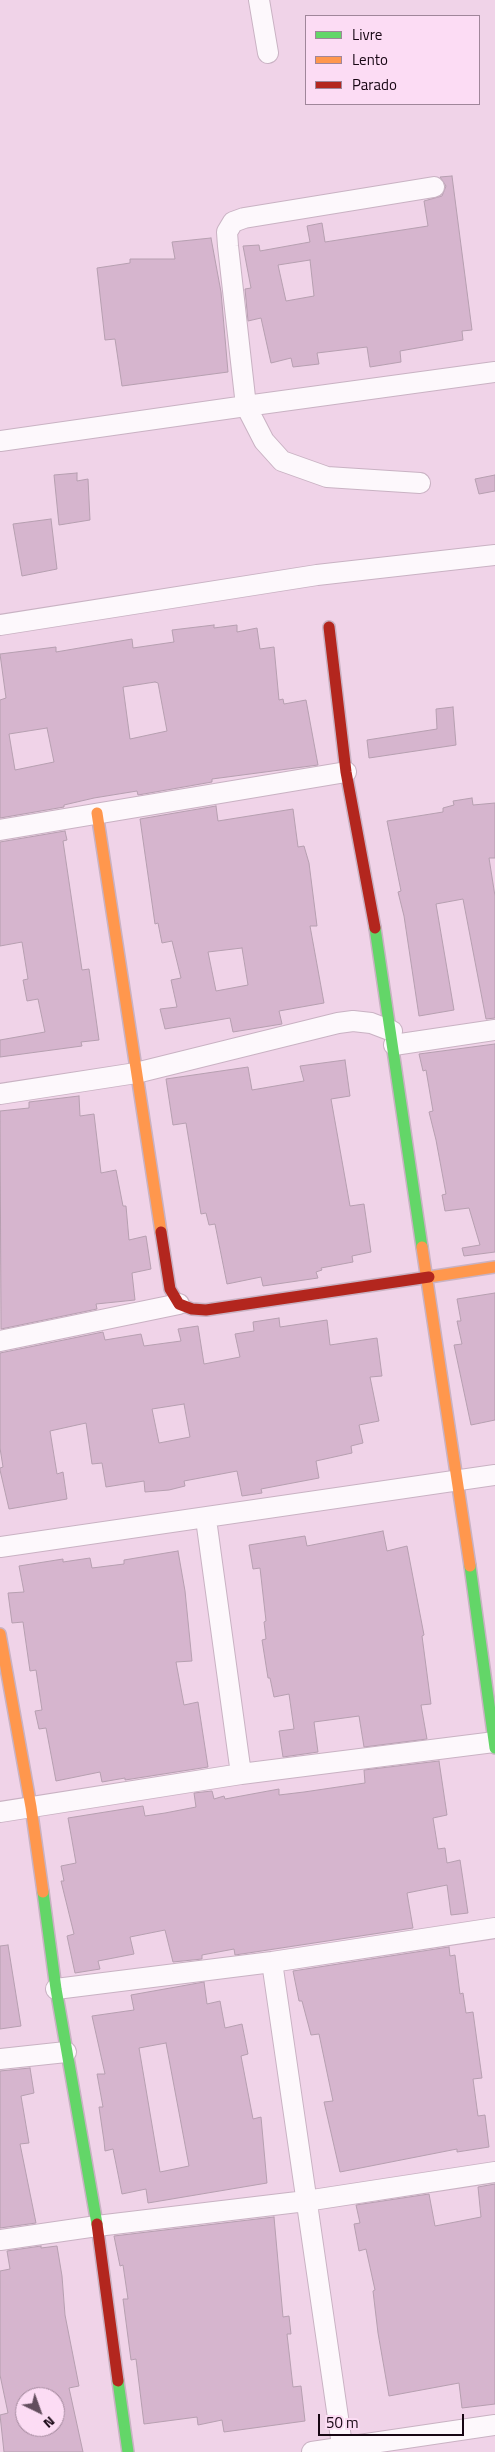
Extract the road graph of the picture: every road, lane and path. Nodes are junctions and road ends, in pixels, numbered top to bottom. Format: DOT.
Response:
graph roads {
  1 [pos="259,0"];
  2 [pos="268,53"];
  3 [pos="434,187"];
  4 [pos="495,372"];
  5 [pos="246,406"];
  6 [pos="0,440"];
  7 [pos="420,482"];
  8 [pos="495,554"];
  9 [pos="0,625"];
  10 [pos="330,627"];
  11 [pos="346,772"];
  12 [pos="97,813"];
  13 [pos="0,830"];
  14 [pos="495,1030"];
  15 [pos="393,1038"];
  16 [pos="136,1073"];
  17 [pos="0,1094"];
  18 [pos="495,1267"];
  19 [pos="426,1276"];
  20 [pos="179,1304"];
  21 [pos="0,1341"];
  22 [pos="495,1475"];
  23 [pos="458,1481"];
  24 [pos="206,1519"];
  25 [pos="0,1547"];
  26 [pos="0,1634"];
  27 [pos="495,1744"];
  28 [pos="241,1774"];
  29 [pos="31,1807"];
  30 [pos="0,1812"];
  31 [pos="495,1928"];
  32 [pos="272,1962"];
  33 [pos="56,1989"];
  34 [pos="66,2052"];
  35 [pos="0,2059"];
  36 [pos="495,2172"];
  37 [pos="306,2201"];
  38 [pos="96,2226"];
  39 [pos="0,2240"];
  40 [pos="495,2425"];
  41 [pos="343,2450"];
  42 [pos="128,2452"];
  43 [pos="312,2452"];
  1 -- 2 [label="street"];
  3 -- 5 [label="street"];
  4 -- 5 [label="street"];
  5 -- 6 [label="street"];
  5 -- 7 [label="street"];
  8 -- 9 [label="street"];
  10 -- 11 [label="street"];
  11 -- 12 [label="street"];
  11 -- 15 [label="street"];
  12 -- 13 [label="street"];
  12 -- 16 [label="street"];
  14 -- 15 [label="street"];
  15 -- 16 [label="street"];
  15 -- 19 [label="street"];
  16 -- 17 [label="street"];
  16 -- 20 [label="street"];
  18 -- 19 [label="street"];
  19 -- 20 [label="street"];
  19 -- 23 [label="street"];
  20 -- 21 [label="street"];
  22 -- 23 [label="street"];
  23 -- 24 [label="street"];
  23 -- 27 [label="street"];
  24 -- 25 [label="street"];
  24 -- 28 [label="street"];
  26 -- 29 [label="street"];
  27 -- 28 [label="street"];
  28 -- 29 [label="street"];
  29 -- 30 [label="street"];
  29 -- 33 [label="street"];
  31 -- 32 [label="street"];
  32 -- 33 [label="street"];
  32 -- 37 [label="street"];
  33 -- 34 [label="street"];
  34 -- 35 [label="street"];
  34 -- 38 [label="street"];
  36 -- 37 [label="street"];
  37 -- 38 [label="street"];
  37 -- 41 [label="street"];
  38 -- 39 [label="street"];
  38 -- 42 [label="street"];
  40 -- 41 [label="street"];
  41 -- 43 [label="street"];
}
